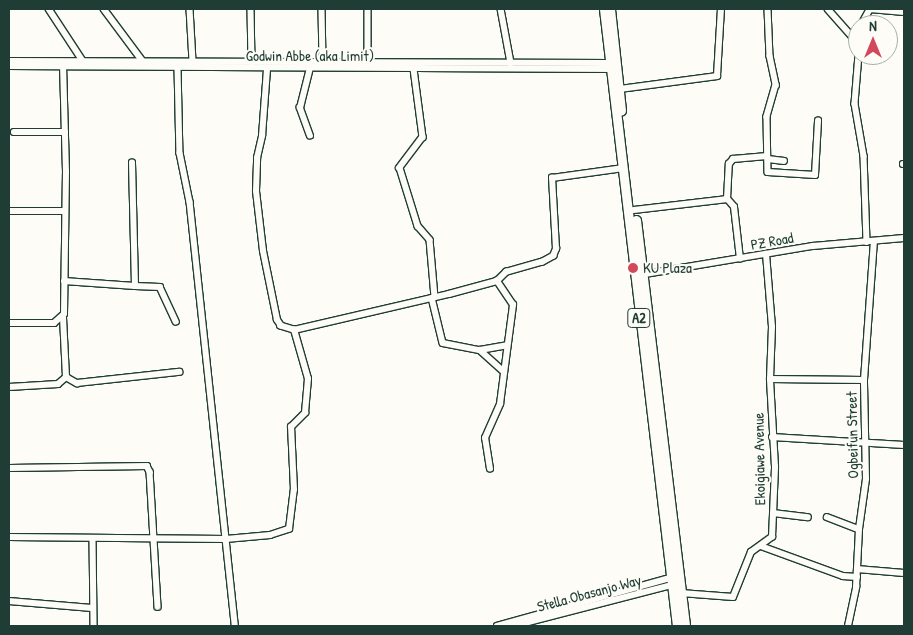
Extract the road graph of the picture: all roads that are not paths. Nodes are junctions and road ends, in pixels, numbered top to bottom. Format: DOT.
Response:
graph roads {
  1 [pos="49,9"];
  2 [pos="104,9"];
  3 [pos="190,9"];
  4 [pos="251,9"];
  5 [pos="322,9"];
  6 [pos="368,9"];
  7 [pos="501,9"];
  8 [pos="604,9"];
  9 [pos="610,9"];
  10 [pos="721,9"];
  11 [pos="768,9"];
  12 [pos="828,9"];
  13 [pos="870,9"];
  14 [pos="904,12"];
  15 [pos="848,32"];
  16 [pos="142,60"];
  17 [pos="9,61"];
  18 [pos="83,61"];
  19 [pos="193,61"];
  20 [pos="252,62"];
  21 [pos="324,63"];
  22 [pos="368,63"];
  23 [pos="511,63"];
  24 [pos="130,64"];
  25 [pos="63,65"];
  26 [pos="858,65"];
  27 [pos="614,66"];
  28 [pos="178,68"];
  29 [pos="310,68"];
  30 [pos="267,69"];
  31 [pos="414,69"];
  32 [pos="620,89"];
  33 [pos="818,121"];
  34 [pos="14,132"];
  35 [pos="65,132"];
  36 [pos="310,136"];
  37 [pos="768,158"];
  38 [pos="784,161"];
  39 [pos="132,163"];
  40 [pos="622,168"];
  41 [pos="727,199"];
  42 [pos="634,210"];
  43 [pos="64,211"];
  44 [pos="9,212"];
  45 [pos="904,238"];
  46 [pos="871,242"];
  47 [pos="766,254"];
  48 [pos="740,259"];
  49 [pos="644,274"];
  50 [pos="634,275"];
  51 [pos="64,281"];
  52 [pos="497,281"];
  53 [pos="135,286"];
  54 [pos="434,298"];
  55 [pos="63,318"];
  56 [pos="176,321"];
  57 [pos="9,323"];
  58 [pos="294,330"];
  59 [pos="507,345"];
  60 [pos="480,350"];
  61 [pos="503,371"];
  62 [pos="179,372"];
  63 [pos="66,377"];
  64 [pos="770,379"];
  65 [pos="864,380"];
  66 [pos="9,387"];
  67 [pos="772,437"];
  68 [pos="864,445"];
  69 [pos="904,445"];
  70 [pos="9,468"];
  71 [pos="490,469"];
  72 [pos="773,512"];
  73 [pos="808,517"];
  74 [pos="827,517"];
  75 [pos="859,529"];
  76 [pos="9,537"];
  77 [pos="153,538"];
  78 [pos="226,539"];
  79 [pos="93,540"];
  80 [pos="761,546"];
  81 [pos="857,569"];
  82 [pos="904,573"];
  83 [pos="857,577"];
  84 [pos="670,581"];
  85 [pos="681,593"];
  86 [pos="9,601"];
  87 [pos="92,608"];
  88 [pos="158,608"];
  89 [pos="94,626"];
  90 [pos="235,626"];
  91 [pos="497,626"];
  92 [pos="513,626"];
  93 [pos="677,626"];
  94 [pos="685,626"];
  95 [pos="848,626"];
  1 -- 18 [label="street"];
  2 -- 16 [label="street"];
  3 -- 19 [label="street"];
  4 -- 20 [label="street"];
  5 -- 21 [label="street"];
  6 -- 22 [label="street"];
  7 -- 23 [label="street"];
  8 -- 27 [label="highway, A2"];
  9 -- 27 [label="highway, A2"];
  10 -- 32 [label="street"];
  11 -- 37 [label="street"];
  12 -- 15 [label="street"];
  13 -- 14 [label="street"];
  16 -- 19 [label="street, Godwin Abbe (aka Limit)"];
  16 -- 24 [label="street, Godwin Abbe (aka Limit)"];
  17 -- 25 [label="street, Godwin Abbe (aka Limit)"];
  18 -- 24 [label="street, Godwin Abbe (aka Limit)"];
  18 -- 25 [label="street, Godwin Abbe (aka Limit)"];
  19 -- 20 [label="street, Godwin Abbe (aka Limit)"];
  20 -- 21 [label="street, Godwin Abbe (aka Limit)"];
  21 -- 22 [label="street, Godwin Abbe (aka Limit)"];
  22 -- 23 [label="street, Godwin Abbe (aka Limit)"];
  23 -- 27 [label="street, Godwin Abbe (aka Limit)"];
  24 -- 25 [label="street, Godwin Abbe (aka Limit)"];
  24 -- 28 [label="street, Godwin Abbe (aka Limit)"];
  25 -- 35 [label="street"];
  26 -- 46 [label="street, Ogbeifun Street"];
  27 -- 31 [label="street, Godwin Abbe (aka Limit)"];
  27 -- 32 [label="highway, A2"];
  27 -- 40 [label="highway, A2"];
  28 -- 30 [label="street, Godwin Abbe (aka Limit)"];
  28 -- 78 [label="street"];
  29 -- 30 [label="street, Godwin Abbe (aka Limit)"];
  29 -- 31 [label="street, Godwin Abbe (aka Limit)"];
  29 -- 36 [label="street"];
  30 -- 58 [label="street"];
  31 -- 54 [label="street"];
  32 -- 42 [label="highway, A2"];
  33 -- 37 [label="street"];
  34 -- 35 [label="street"];
  35 -- 43 [label="street"];
  37 -- 38 [label="street"];
  37 -- 41 [label="street"];
  39 -- 53 [label="street"];
  40 -- 50 [label="highway, A2"];
  40 -- 52 [label="street"];
  41 -- 42 [label="street"];
  41 -- 48 [label="street"];
  42 -- 49 [label="highway, A2"];
  43 -- 44 [label="street"];
  43 -- 51 [label="street"];
  45 -- 46 [label="street, PZ Road"];
  46 -- 47 [label="street, PZ Road"];
  46 -- 65 [label="street, Ogbeifun Street"];
  47 -- 48 [label="street, PZ Road"];
  47 -- 64 [label="street, Ekoigiawe Avenue"];
  48 -- 49 [label="street, PZ Road"];
  49 -- 50 [label="street, PZ Road"];
  49 -- 85 [label="highway, A2"];
  50 -- 84 [label="highway, A2"];
  51 -- 53 [label="street"];
  51 -- 55 [label="street"];
  52 -- 54 [label="street"];
  52 -- 59 [label="street"];
  53 -- 56 [label="street"];
  54 -- 58 [label="street"];
  54 -- 60 [label="street"];
  55 -- 57 [label="street"];
  55 -- 63 [label="street"];
  58 -- 78 [label="street"];
  59 -- 60 [label="street"];
  59 -- 61 [label="street"];
  60 -- 61 [label="street"];
  61 -- 71 [label="street"];
  62 -- 63 [label="street"];
  63 -- 66 [label="street"];
  64 -- 65 [label="street"];
  64 -- 67 [label="street, Ekoigiawe Avenue"];
  65 -- 68 [label="street, Ogbeifun Street"];
  67 -- 68 [label="street"];
  67 -- 72 [label="street, Ekoigiawe Avenue"];
  68 -- 69 [label="street"];
  68 -- 75 [label="street, Ogbeifun Street"];
  70 -- 77 [label="street"];
  72 -- 73 [label="street"];
  72 -- 80 [label="street, Ekoigiawe Avenue"];
  74 -- 75 [label="street"];
  75 -- 81 [label="street, Ogbeifun Street"];
  76 -- 79 [label="street"];
  77 -- 78 [label="street"];
  77 -- 79 [label="street"];
  77 -- 88 [label="street"];
  78 -- 90 [label="street"];
  79 -- 87 [label="street"];
  80 -- 83 [label="street"];
  80 -- 85 [label="street, Ekoigiawe Avenue"];
  81 -- 82 [label="street"];
  81 -- 83 [label="street, Ogbeifun Street"];
  83 -- 95 [label="street, Ogbeifun Street"];
  84 -- 91 [label="street"];
  84 -- 92 [label="street, Stella Obasanjo Way"];
  84 -- 93 [label="highway, A2"];
  85 -- 94 [label="highway, A2"];
  86 -- 87 [label="street"];
  87 -- 89 [label="street"];
}
